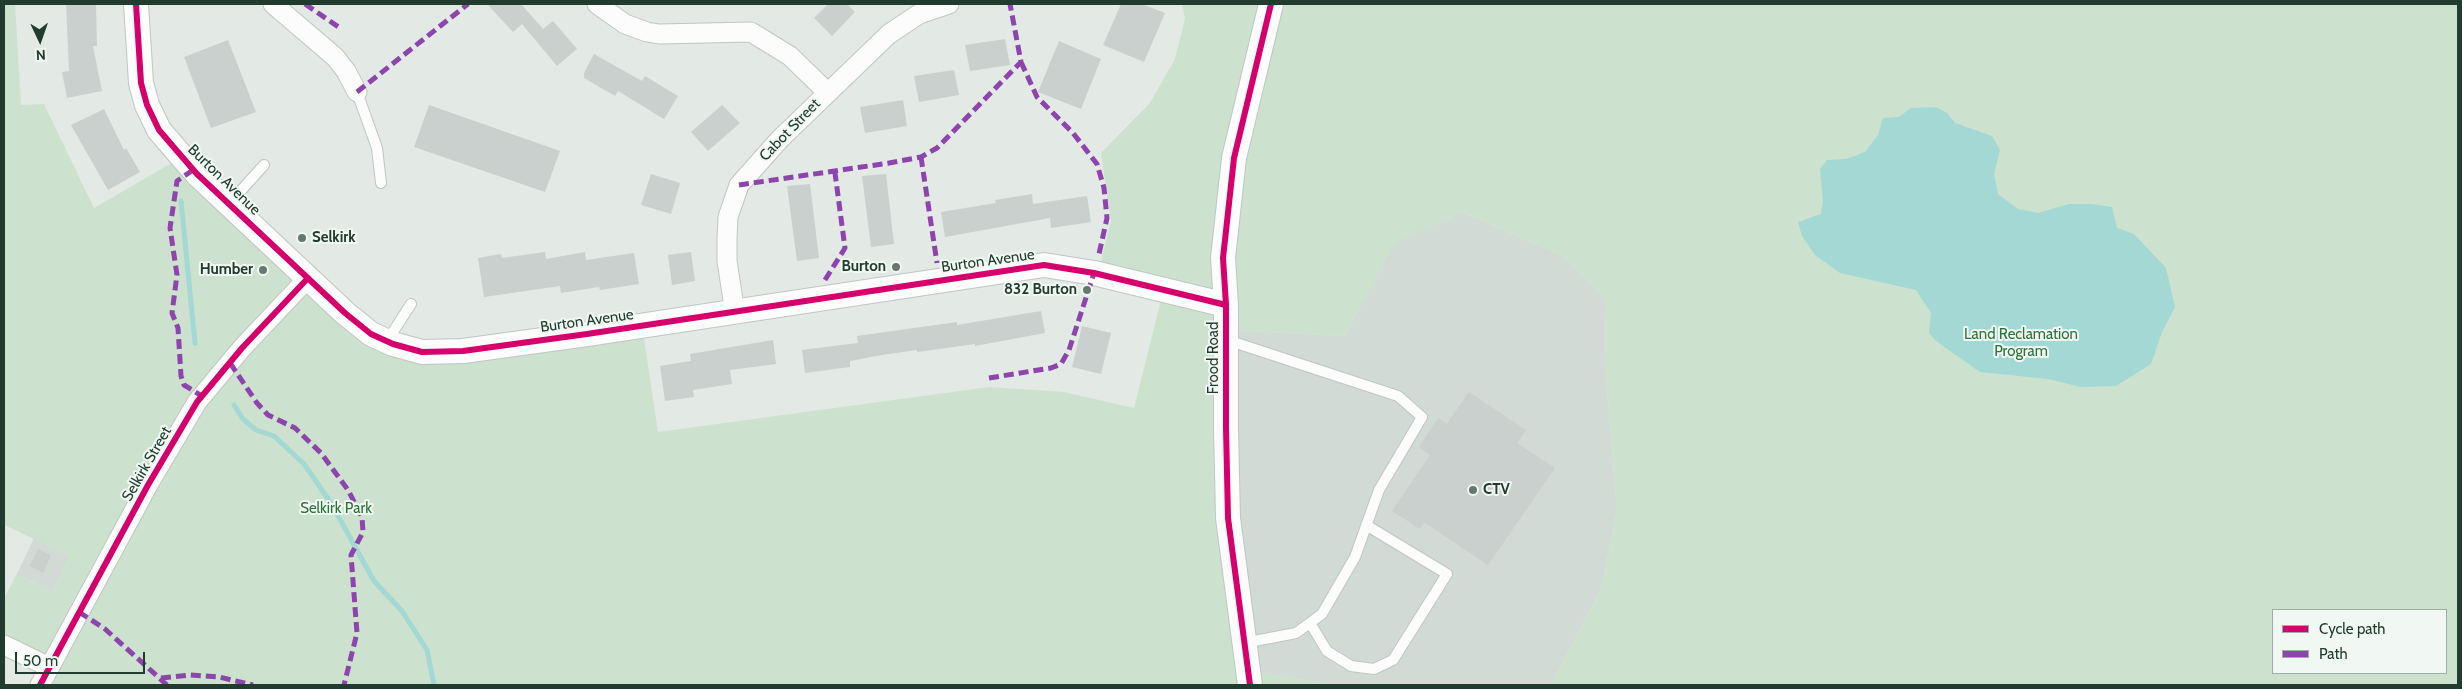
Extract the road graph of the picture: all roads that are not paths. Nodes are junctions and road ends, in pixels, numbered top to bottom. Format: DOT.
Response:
graph roads {
  1 [pos="136,4"];
  2 [pos="273,4"];
  3 [pos="597,4"];
  4 [pos="949,4"];
  5 [pos="1271,4"];
  6 [pos="357,92"];
  7 [pos="827,92"];
  8 [pos="264,165"];
  9 [pos="381,183"];
  10 [pos="229,204"];
  11 [pos="308,278"];
  12 [pos="411,304"];
  13 [pos="1226,305"];
  14 [pos="735,313"];
  15 [pos="1226,340"];
  16 [pos="387,341"];
  17 [pos="1366,525"];
  18 [pos="1310,623"];
  19 [pos="1244,643"];
  20 [pos="4,644"];
  21 [pos="49,667"];
  22 [pos="40,685"];
  23 [pos="1250,685"];
  1 -- 10 [label="street, Burton Avenue"];
  2 -- 6 [label="street"];
  3 -- 7 [label="street"];
  4 -- 7 [label="street, Cabot Street"];
  5 -- 13 [label="street, Frood Road"];
  6 -- 9 [label="lane"];
  7 -- 14 [label="street, Cabot Street"];
  8 -- 10 [label="lane"];
  10 -- 11 [label="street, Burton Avenue"];
  11 -- 16 [label="street, Burton Avenue"];
  11 -- 21 [label="street, Selkirk Street"];
  12 -- 16 [label="lane"];
  13 -- 14 [label="street, Burton Avenue"];
  13 -- 15 [label="street, Frood Road"];
  14 -- 16 [label="street, Burton Avenue"];
  15 -- 17 [label="lane"];
  15 -- 19 [label="street, Frood Road"];
  17 -- 18 [label="lane"];
  17 -- 18 [label="lane"];
  18 -- 19 [label="lane"];
  19 -- 23 [label="street, Frood Road"];
  20 -- 21 [label="street"];
  21 -- 22 [label="street, Selkirk Street"];
}
